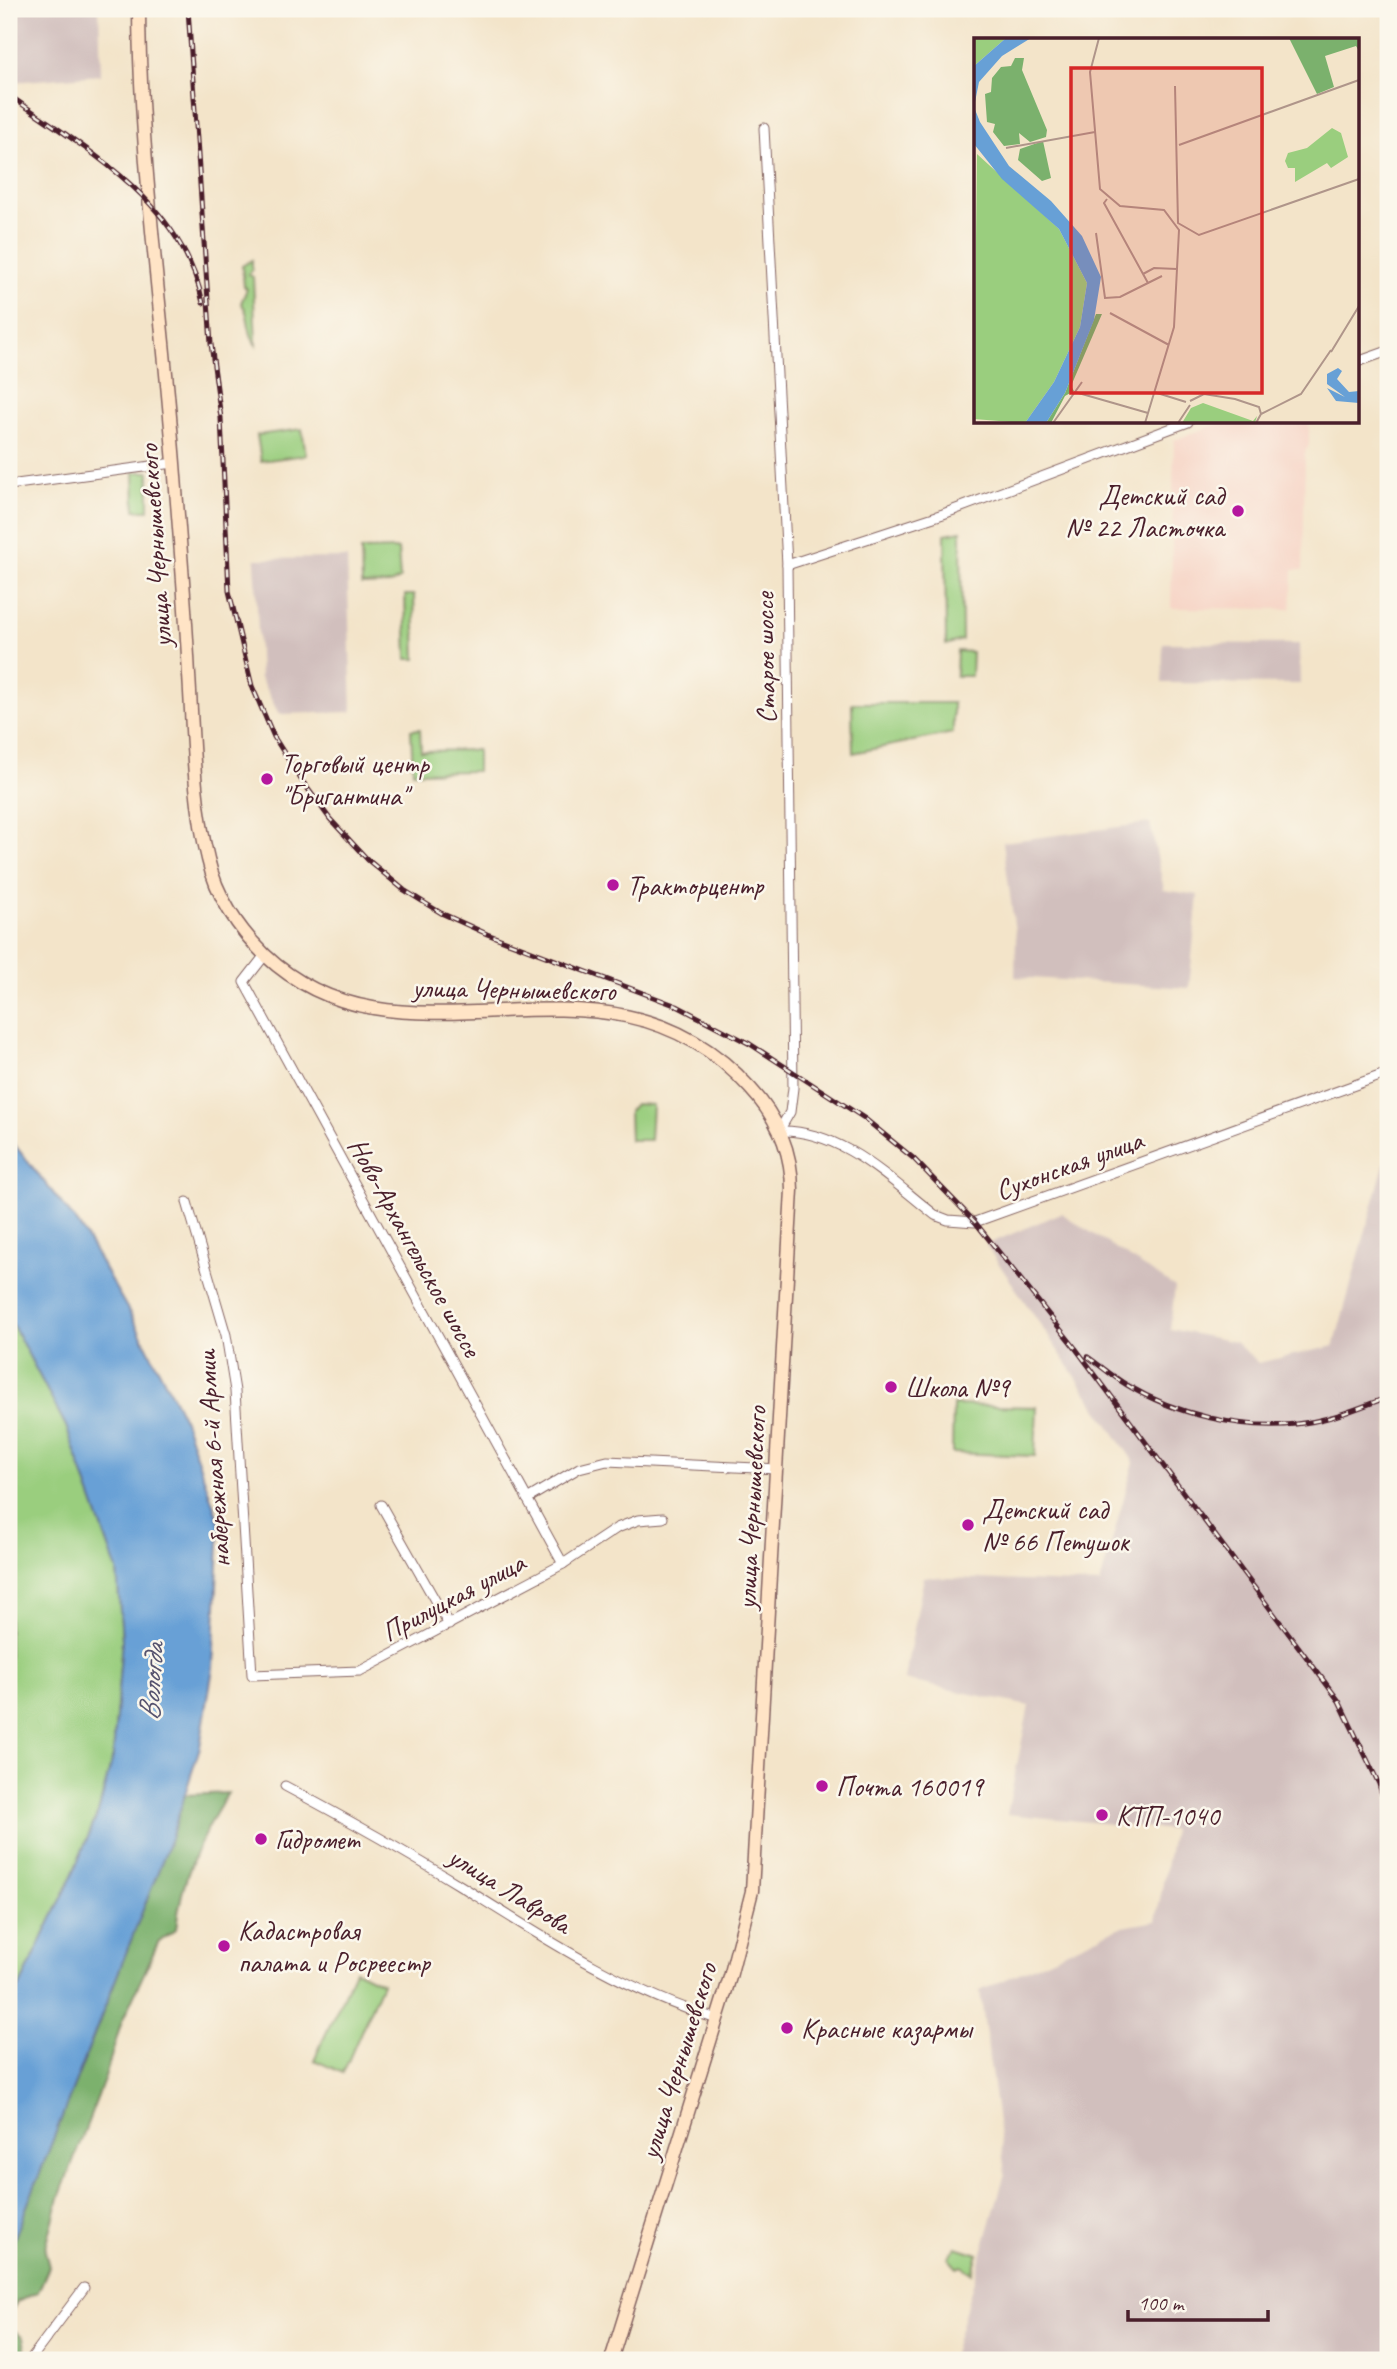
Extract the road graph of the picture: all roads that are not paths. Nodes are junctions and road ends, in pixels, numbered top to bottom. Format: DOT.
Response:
graph roads {
  1 [pos="139,9"];
  2 [pos="764,128"];
  3 [pos="1388,351"];
  4 [pos="1358,362"];
  5 [pos="1183,424"];
  6 [pos="174,463"];
  7 [pos="9,485"];
  8 [pos="787,565"];
  9 [pos="265,955"];
  10 [pos="1388,1073"];
  11 [pos="779,1130"];
  12 [pos="187,1202"];
  13 [pos="778,1469"];
  14 [pos="527,1499"];
  15 [pos="381,1505"];
  16 [pos="663,1518"];
  17 [pos="564,1564"];
  18 [pos="449,1625"];
  19 [pos="252,1675"];
  20 [pos="285,1786"];
  21 [pos="717,2019"];
  22 [pos="84,2288"];
  23 [pos="30,2360"];
  24 [pos="612,2360"];
  1 -- 6 [label="main road, улица Чернышевского"];
  2 -- 8 [label="street"];
  3 -- 4 [label="street"];
  5 -- 8 [label="street, Старое шоссе"];
  6 -- 7 [label="street"];
  6 -- 9 [label="main road, улица Чернышевского"];
  8 -- 11 [label="street, Старое шоссе"];
  9 -- 11 [label="main road, улица Чернышевского"];
  9 -- 14 [label="street, Ново-Архангельское шоссе"];
  10 -- 11 [label="street, Сухонская улица"];
  11 -- 13 [label="main road, улица Чернышевского"];
  12 -- 19 [label="street, набережная 6-й Армии"];
  13 -- 14 [label="street"];
  13 -- 21 [label="main road, улица Чернышевского"];
  14 -- 17 [label="street, Ново-Архангельское шоссе"];
  15 -- 18 [label="street"];
  16 -- 17 [label="street, Прилуцкая улица"];
  17 -- 18 [label="street, Прилуцкая улица"];
  18 -- 19 [label="street, Прилуцкая улица"];
  20 -- 21 [label="street, улица Лаврова"];
  21 -- 24 [label="main road, улица Чернышевского"];
  22 -- 23 [label="street"];
}
